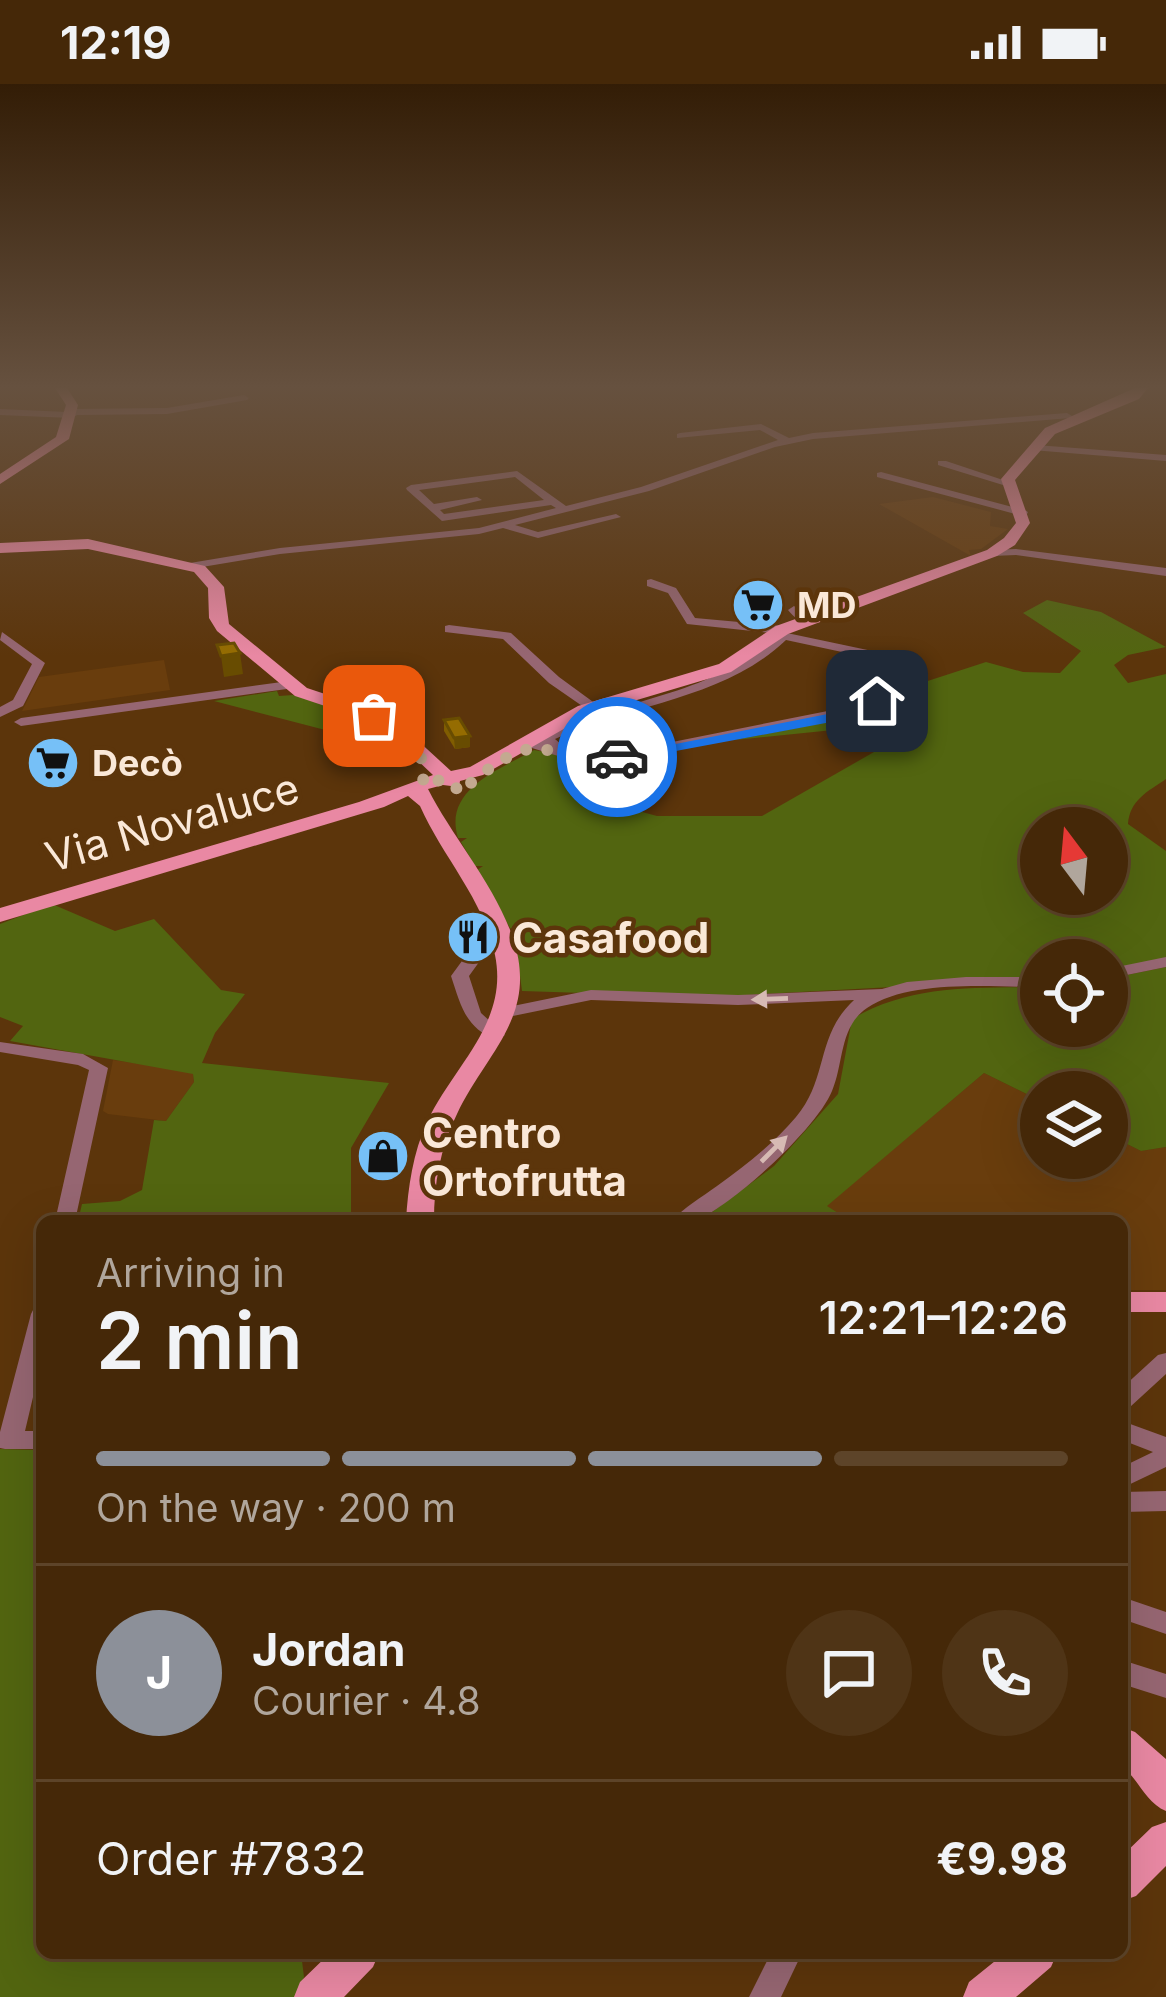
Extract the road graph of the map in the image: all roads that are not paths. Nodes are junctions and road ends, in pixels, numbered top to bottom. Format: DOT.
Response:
graph roads {
  1 [pos="492,477"];
  2 [pos="520,477"];
  3 [pos="680,477"];
  4 [pos="890,477"];
  5 [pos="988,477"];
  6 [pos="1011,477"];
  7 [pos="528,482"];
  8 [pos="1006,483"];
  9 [pos="408,490"];
  10 [pos="550,502"];
  11 [pos="431,507"];
  12 [pos="565,510"];
  13 [pos="1022,510"];
  14 [pos="616,517"];
  15 [pos="503,525"];
  16 [pos="439,536"];
  17 [pos="1010,547"];
  18 [pos="0,548"];
  19 [pos="190,566"];
  20 [pos="1166,572"];
  21 [pos="651,583"];
  22 [pos="449,629"];
  23 [pos="1,634"];
  24 [pos="780,634"];
  25 [pos="289,685"];
  26 [pos="593,706"];
  27 [pos="14,717"];
  28 [pos="544,741"];
  29 [pos="503,757"];
  30 [pos="436,784"];
  31 [pos="0,916"];
  32 [pos="501,942"];
  33 [pos="1166,962"];
  34 [pos="1128,970"];
  35 [pos="1020,982"];
  36 [pos="886,994"];
  37 [pos="500,1024"];
  38 [pos="0,1047"];
  39 [pos="66,1215"];
  40 [pos="420,1215"];
  41 [pos="691,1215"];
  42 [pos="1128,1302"];
  43 [pos="1166,1302"];
  44 [pos="36,1335"];
  45 [pos="1166,1361"];
  46 [pos="1128,1396"];
  47 [pos="1128,1432"];
  48 [pos="6,1440"];
  49 [pos="1166,1447"];
  50 [pos="1166,1456"];
  51 [pos="1128,1475"];
  52 [pos="1166,1501"];
  53 [pos="1128,1502"];
  54 [pos="1128,1610"];
  55 [pos="1166,1624"];
  56 [pos="1128,1674"];
  57 [pos="1166,1686"];
  58 [pos="1128,1749"];
  59 [pos="1166,1792"];
  60 [pos="1166,1840"];
  61 [pos="1128,1876"];
  62 [pos="784,1959"];
  63 [pos="1030,1959"];
  64 [pos="764,1997"];
  65 [pos="984,1997"];
  1 -- 9 [label="street"];
  2 -- 7 [label="street"];
  3 -- 12 [label="street"];
  4 -- 13 [label="street"];
  5 -- 8 [label="street"];
  6 -- 8 [label="main road"];
  7 -- 10 [label="street"];
  7 -- 11 [label="street"];
  8 -- 13 [label="main road"];
  9 -- 11 [label="street"];
  9 -- 16 [label="street"];
  10 -- 11 [label="street"];
  10 -- 12 [label="street"];
  12 -- 15 [label="street"];
  13 -- 17 [label="main road"];
  14 -- 15 [label="street"];
  15 -- 16 [label="street"];
  16 -- 19 [label="street"];
  17 -- 20 [label="street"];
  17 -- 24 [label="main road"];
  18 -- 19 [label="main road"];
  19 -- 25 [label="main road"];
  21 -- 24 [label="street"];
  22 -- 26 [label="street"];
  23 -- 27 [label="street"];
  24 -- 26 [label="main road"];
  24 -- 28 [label="street"];
  24 -- 28 [label="street"];
  25 -- 27 [label="street"];
  25 -- 30 [label="main road"];
  26 -- 28 [label="main road"];
  28 -- 29 [label="main road"];
  28 -- 29 [label="street"];
  29 -- 30 [label="main road"];
  29 -- 30 [label="main road, Via Novaluce"];
  30 -- 31 [label="main road, Via Novaluce"];
  30 -- 32 [label="main road"];
  32 -- 37 [label="main road"];
  32 -- 37 [label="street"];
  33 -- 34 [label="street"];
  35 -- 36 [label="street"];
  36 -- 37 [label="street, one-way"];
  41 -- 36 [label="street, one-way"];
  37 -- 40 [label="main road"];
  38 -- 39 [label="street"];
  42 -- 43 [label="main road"];
  44 -- 48 [label="street"];
  45 -- 46 [label="street"];
  47 -- 49 [label="street"];
  50 -- 51 [label="street"];
  52 -- 53 [label="street"];
  54 -- 55 [label="street"];
  56 -- 57 [label="street"];
  58 -- 59 [label="main road"];
  60 -- 61 [label="main road"];
  62 -- 64 [label="street"];
  63 -- 65 [label="main road"];
}
